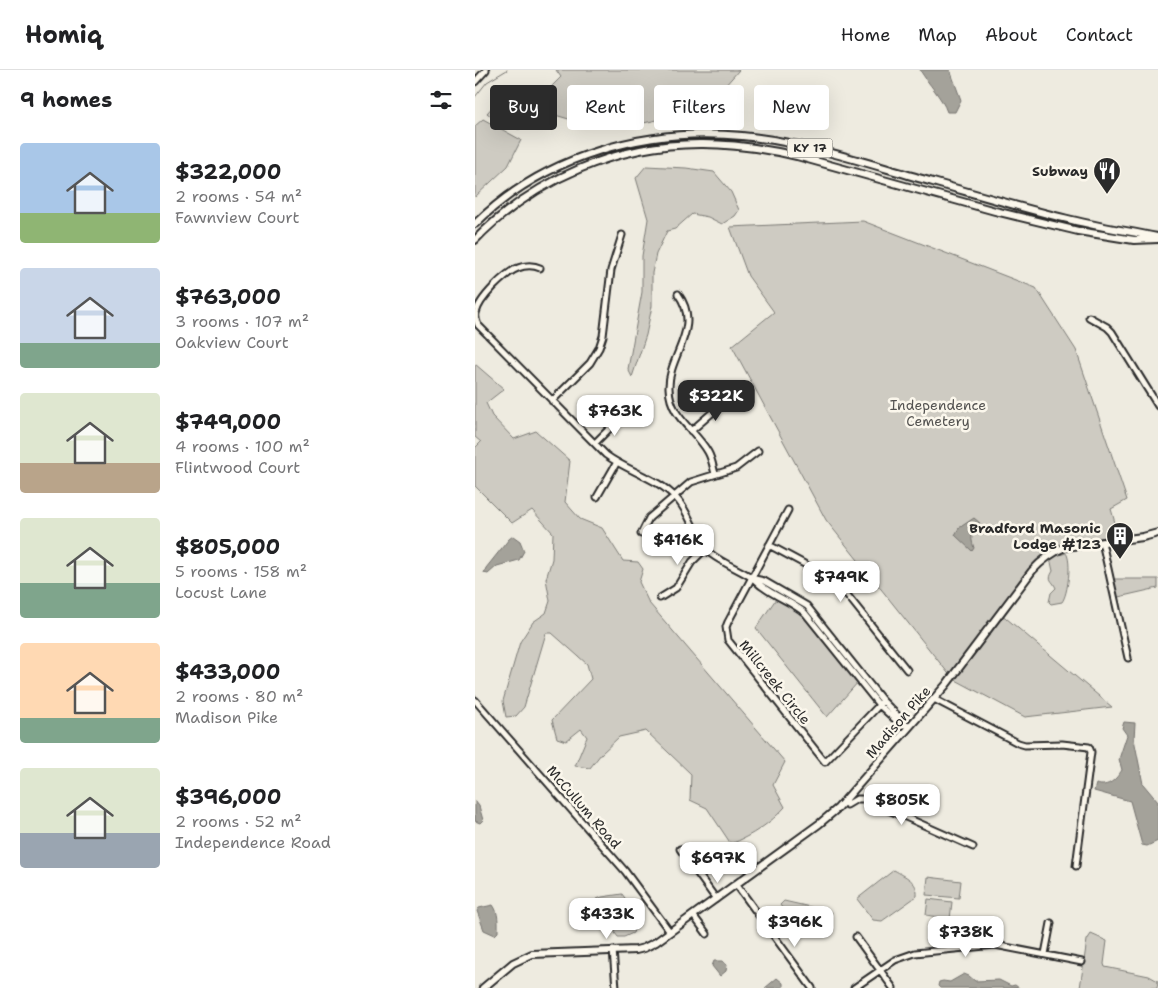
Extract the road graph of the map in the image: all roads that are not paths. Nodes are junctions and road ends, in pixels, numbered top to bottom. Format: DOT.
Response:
graph roads {
  1 [pos="486,70"];
  2 [pos="475,82"];
  3 [pos="475,224"];
  4 [pos="622,235"];
  5 [pos="1158,238"];
  6 [pos="475,240"];
  7 [pos="541,268"];
  8 [pos="678,294"];
  9 [pos="1089,317"];
  10 [pos="729,398"];
  11 [pos="552,401"];
  12 [pos="1158,406"];
  13 [pos="622,416"];
  14 [pos="691,431"];
  15 [pos="595,443"];
  16 [pos="758,451"];
  17 [pos="617,462"];
  18 [pos="715,474"];
  19 [pos="597,497"];
  20 [pos="675,497"];
  21 [pos="788,510"];
  22 [pos="1158,533"];
  23 [pos="641,534"];
  24 [pos="1102,542"];
  25 [pos="769,544"];
  26 [pos="705,549"];
  27 [pos="753,578"];
  28 [pos="660,598"];
  29 [pos="1128,658"];
  30 [pos="907,670"];
  31 [pos="934,699"];
  32 [pos="475,700"];
  33 [pos="881,703"];
  34 [pos="907,726"];
  35 [pos="843,802"];
  36 [pos="973,847"];
  37 [pos="680,848"];
  38 [pos="1076,866"];
  39 [pos="736,884"];
  40 [pos="716,899"];
  41 [pos="693,915"];
  42 [pos="1051,923"];
  43 [pos="670,932"];
  44 [pos="707,934"];
  45 [pos="856,937"];
  46 [pos="613,950"];
  47 [pos="1045,954"];
  48 [pos="1082,962"];
  49 [pos="880,969"];
  50 [pos="483,988"];
  51 [pos="616,988"];
  52 [pos="812,988"];
  53 [pos="854,988"];
  54 [pos="893,988"];
  1 -- 2 [label="street"];
  3 -- 5 [label="main road, KY 17"];
  4 -- 11 [label="street"];
  5 -- 6 [label="main road, KY 17"];
  7 -- 11 [label="street"];
  8 -- 14 [label="street"];
  9 -- 12 [label="street"];
  10 -- 14 [label="street"];
  11 -- 15 [label="street"];
  13 -- 15 [label="street"];
  14 -- 18 [label="street"];
  15 -- 17 [label="street"];
  16 -- 18 [label="street"];
  17 -- 19 [label="street"];
  17 -- 20 [label="street"];
  18 -- 20 [label="street"];
  20 -- 23 [label="street"];
  20 -- 26 [label="street"];
  21 -- 25 [label="street, Millcreek Circle"];
  22 -- 24 [label="main road, Madison Pike"];
  24 -- 29 [label="street"];
  24 -- 31 [label="main road, Madison Pike"];
  25 -- 27 [label="street, Millcreek Circle"];
  25 -- 30 [label="street"];
  26 -- 27 [label="street"];
  26 -- 28 [label="street"];
  27 -- 33 [label="street"];
  27 -- 33 [label="street, Millcreek Circle"];
  31 -- 34 [label="main road, Madison Pike"];
  31 -- 38 [label="street"];
  32 -- 43 [label="street, McCullum Road"];
  33 -- 34 [label="street"];
  34 -- 35 [label="main road, Madison Pike"];
  35 -- 36 [label="street"];
  35 -- 39 [label="main road, Madison Pike"];
  37 -- 40 [label="street"];
  39 -- 40 [label="main road, Madison Pike"];
  39 -- 52 [label="street"];
  40 -- 41 [label="main road, Madison Pike"];
  41 -- 43 [label="main road, Madison Pike"];
  41 -- 44 [label="street"];
  42 -- 47 [label="street"];
  43 -- 46 [label="main road, Madison Pike"];
  45 -- 49 [label="street"];
  46 -- 50 [label="main road, Madison Pike"];
  46 -- 51 [label="street"];
  47 -- 48 [label="street"];
  47 -- 49 [label="street"];
  49 -- 53 [label="street"];
  49 -- 54 [label="street"];
}
